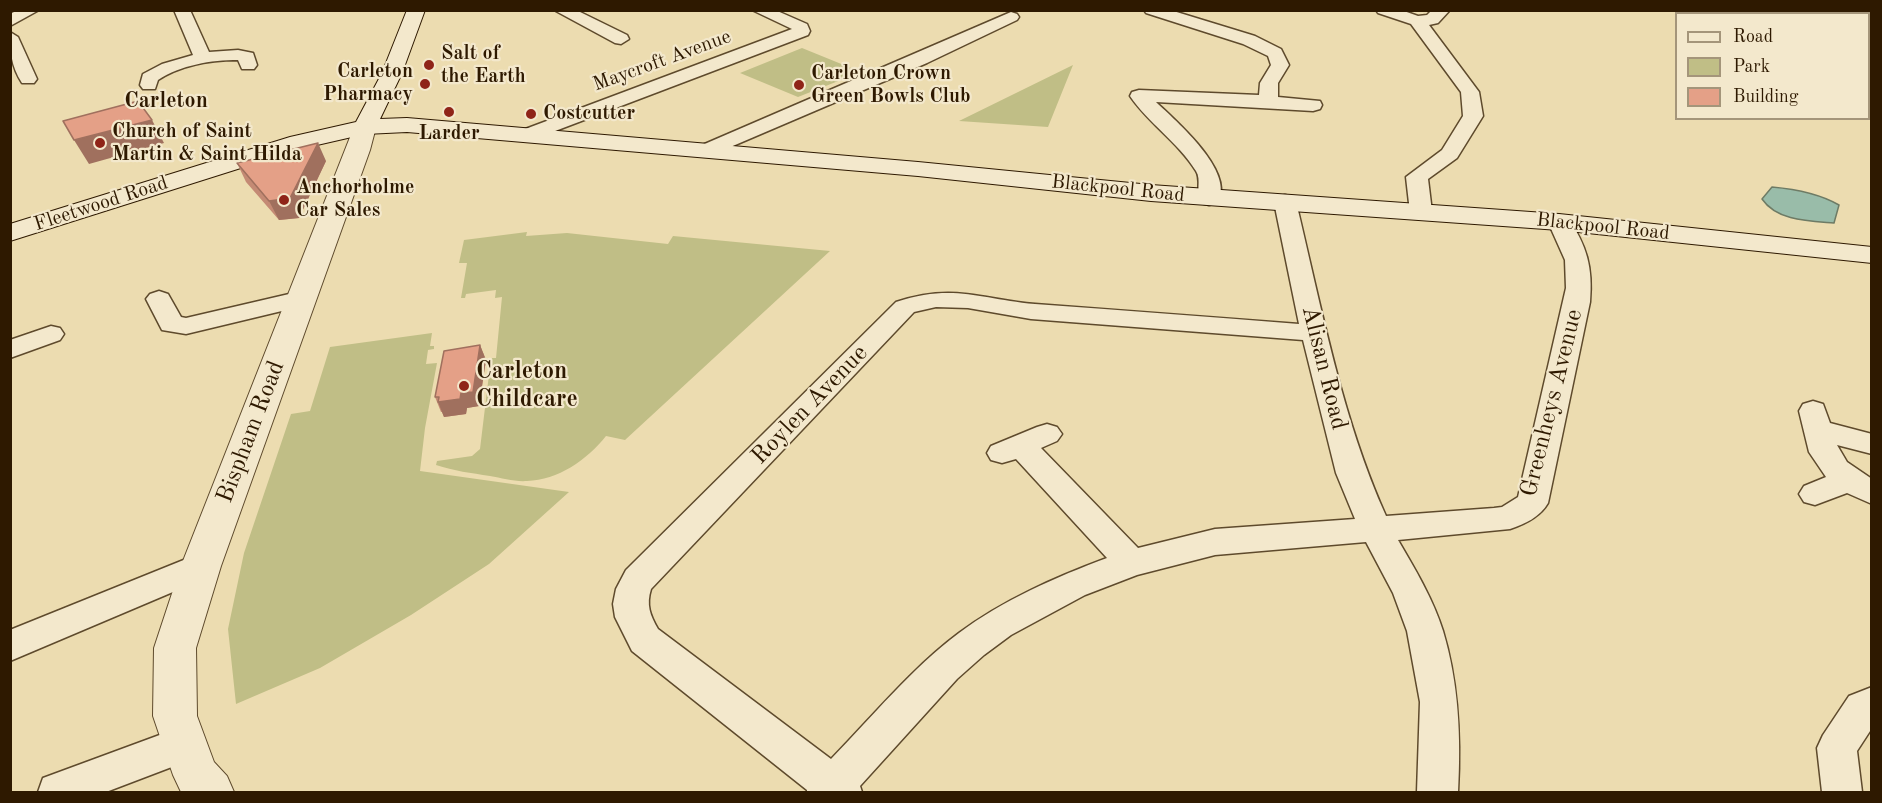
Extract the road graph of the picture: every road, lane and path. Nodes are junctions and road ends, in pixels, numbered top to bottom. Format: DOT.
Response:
graph roads {
  1 [pos="31,10"];
  2 [pos="182,10"];
  3 [pos="416,10"];
  4 [pos="562,10"];
  5 [pos="760,10"];
  6 [pos="802,10"];
  7 [pos="1152,10"];
  8 [pos="1384,10"];
  9 [pos="1442,10"];
  10 [pos="1180,14"];
  11 [pos="1011,17"];
  12 [pos="780,18"];
  13 [pos="10,21"];
  14 [pos="1417,21"];
  15 [pos="10,37"];
  16 [pos="621,39"];
  17 [pos="203,59"];
  18 [pos="248,65"];
  19 [pos="28,79"];
  20 [pos="1124,82"];
  21 [pos="149,86"];
  22 [pos="1139,96"];
  23 [pos="1268,101"];
  24 [pos="1313,105"];
  25 [pos="365,127"];
  26 [pos="527,135"];
  27 [pos="707,150"];
  28 [pos="1209,198"];
  29 [pos="1285,202"];
  30 [pos="1420,212"];
  31 [pos="1559,222"];
  32 [pos="10,233"];
  33 [pos="1872,255"];
  34 [pos="159,299"];
  35 [pos="302,299"];
  36 [pos="1314,333"];
  37 [pos="51,334"];
  38 [pos="10,350"];
  39 [pos="1023,444"];
  40 [pos="1870,444"];
  41 [pos="1860,486"];
  42 [pos="1815,494"];
  43 [pos="1376,530"];
  44 [pos="1131,563"];
  45 [pos="201,566"];
  46 [pos="10,646"];
  47 [pos="1872,704"];
  48 [pos="184,744"];
  49 [pos="834,790"];
  50 [pos="58,792"];
  51 [pos="210,792"];
  52 [pos="1438,792"];
  53 [pos="1842,792"];
  1 -- 13 [label="street"];
  2 -- 17 [label="street"];
  3 -- 25 [label="main road, Bispham Road"];
  4 -- 16 [label="street"];
  5 -- 12 [label="street, Maycroft Avenue"];
  6 -- 12 [label="street"];
  7 -- 10 [label="street"];
  8 -- 14 [label="street"];
  9 -- 14 [label="street"];
  10 -- 23 [label="street"];
  11 -- 27 [label="street"];
  12 -- 26 [label="street, Maycroft Avenue"];
  14 -- 30 [label="street"];
  15 -- 19 [label="street"];
  17 -- 18 [label="street"];
  17 -- 21 [label="street"];
  20 -- 22 [label="street"];
  22 -- 23 [label="street"];
  22 -- 28 [label="street"];
  23 -- 24 [label="street"];
  25 -- 26 [label="main road, Blackpool Road"];
  25 -- 32 [label="main road, Fleetwood Road"];
  25 -- 35 [label="main road, Bispham Road"];
  26 -- 27 [label="main road, Blackpool Road"];
  27 -- 28 [label="main road, Blackpool Road"];
  28 -- 29 [label="main road, Blackpool Road"];
  29 -- 30 [label="main road, Blackpool Road"];
  29 -- 36 [label="street, Alisan Road"];
  30 -- 31 [label="main road, Blackpool Road"];
  31 -- 33 [label="main road, Blackpool Road"];
  31 -- 43 [label="street, Greenheys Avenue"];
  34 -- 35 [label="street"];
  35 -- 45 [label="main road, Bispham Road"];
  36 -- 43 [label="street, Alisan Road"];
  36 -- 49 [label="street, Roylen Avenue"];
  37 -- 38 [label="street"];
  39 -- 44 [label="street"];
  40 -- 41 [label="street"];
  41 -- 42 [label="street"];
  43 -- 44 [label="street"];
  43 -- 52 [label="street, Alisan Road"];
  44 -- 49 [label="street"];
  45 -- 46 [label="street"];
  45 -- 48 [label="main road, Bispham Road"];
  47 -- 53 [label="street"];
  48 -- 50 [label="street"];
  48 -- 51 [label="main road, Bispham Road"];
}
